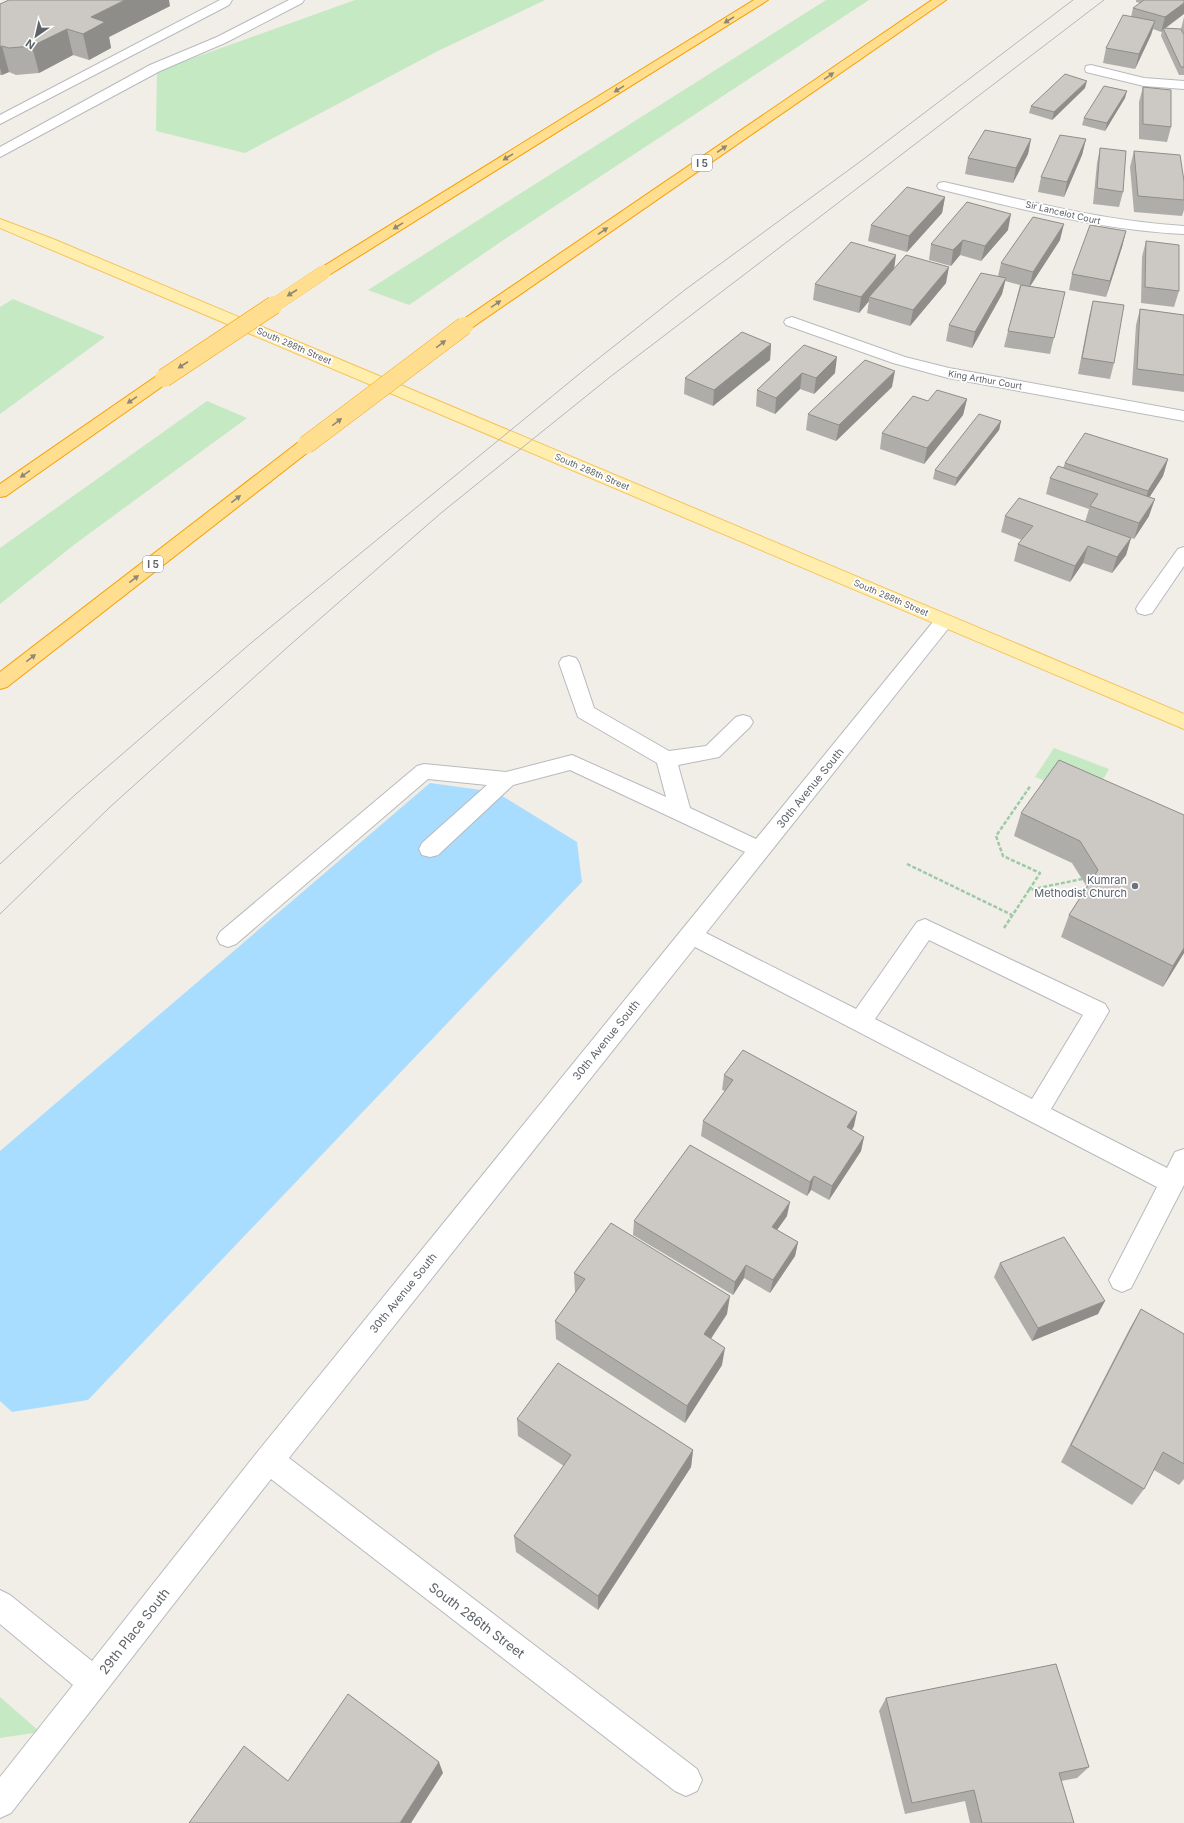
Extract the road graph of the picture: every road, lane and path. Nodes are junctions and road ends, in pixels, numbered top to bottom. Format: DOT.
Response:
graph roads {
  1 [pos="226,0"];
  2 [pos="298,0"];
  3 [pos="762,0"];
  4 [pos="940,0"];
  5 [pos="1091,69"];
  6 [pos="1184,85"];
  7 [pos="0,120"];
  8 [pos="0,154"];
  9 [pos="944,186"];
  10 [pos="0,224"];
  11 [pos="1184,230"];
  12 [pos="792,322"];
  13 [pos="1184,416"];
  14 [pos="0,492"];
  15 [pos="1184,553"];
  16 [pos="1145,609"];
  17 [pos="944,621"];
  18 [pos="569,663"];
  19 [pos="0,682"];
  20 [pos="743,722"];
  21 [pos="1184,722"];
  22 [pos="666,759"];
  23 [pos="506,779"];
  24 [pos="1031,784"];
  25 [pos="681,813"];
  26 [pos="430,849"];
  27 [pos="760,850"];
  28 [pos="906,864"];
  29 [pos="1082,879"];
  30 [pos="1029,890"];
  31 [pos="1012,915"];
  32 [pos="691,935"];
  33 [pos="228,938"];
  34 [pos="985,956"];
  35 [pos="860,1022"];
  36 [pos="1036,1113"];
  37 [pos="1184,1160"];
  38 [pos="1172,1184"];
  39 [pos="1122,1280"];
  40 [pos="269,1460"];
  41 [pos="0,1606"];
  42 [pos="94,1683"];
  43 [pos="686,1780"];
  44 [pos="0,1802"];
  1 -- 7 [label="street"];
  2 -- 8 [label="street"];
  3 -- 14 [label="highway, one-way, bridge"];
  19 -- 4 [label="highway, I 5, one-way, bridge"];
  5 -- 6 [label="street"];
  9 -- 11 [label="street, Sir Lancelot Court"];
  10 -- 17 [label="main road, South 288th Street"];
  12 -- 13 [label="street, King Arthur Court"];
  15 -- 16 [label="street"];
  17 -- 21 [label="main road, South 288th Street"];
  17 -- 27 [label="street, 30th Avenue South"];
  18 -- 22 [label="street"];
  20 -- 22 [label="street"];
  22 -- 25 [label="street"];
  23 -- 25 [label="street"];
  23 -- 26 [label="street"];
  23 -- 33 [label="street"];
  24 -- 30 [label="path"];
  25 -- 27 [label="street"];
  27 -- 32 [label="street, 30th Avenue South"];
  28 -- 31 [label="path"];
  29 -- 30 [label="path"];
  30 -- 31 [label="path"];
  31 -- 34 [label="path"];
  32 -- 35 [label="street"];
  32 -- 40 [label="street, 30th Avenue South"];
  34 -- 35 [label="street"];
  34 -- 36 [label="street"];
  35 -- 36 [label="street"];
  36 -- 38 [label="street"];
  37 -- 38 [label="street"];
  38 -- 39 [label="street"];
  40 -- 42 [label="street, 29th Place South"];
  40 -- 43 [label="street, South 286th Street"];
  41 -- 42 [label="street"];
  42 -- 44 [label="street, 29th Place South"];
}
